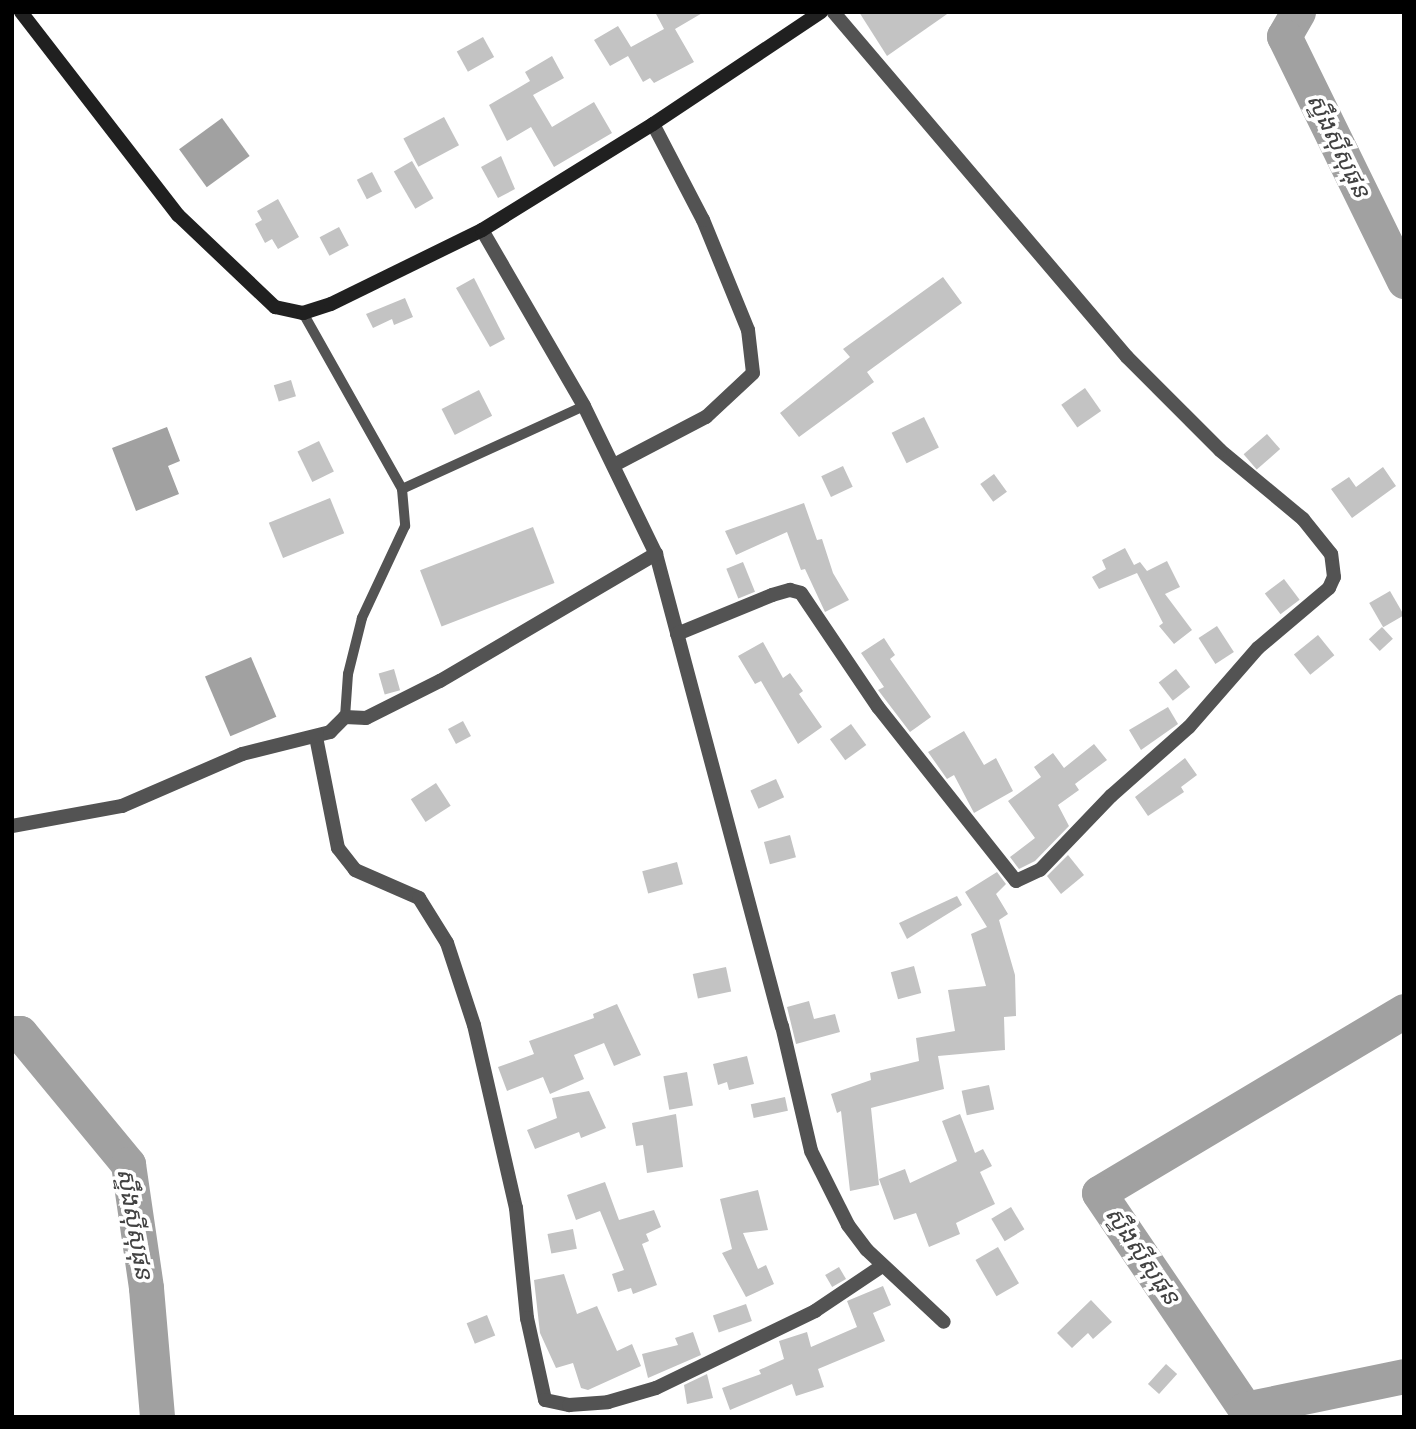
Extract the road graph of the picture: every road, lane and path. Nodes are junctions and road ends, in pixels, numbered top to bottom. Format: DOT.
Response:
graph roads {
  1 [pos="21,12"];
  2 [pos="821,12"];
  3 [pos="833,12"];
  4 [pos="653,124"];
  5 [pos="482,230"];
  6 [pos="303,313"];
  7 [pos="584,406"];
  8 [pos="614,465"];
  9 [pos="402,489"];
  10 [pos="656,554"];
  11 [pos="677,634"];
  12 [pos="345,717"];
  13 [pos="316,737"];
  14 [pos="12,825"];
  15 [pos="882,1266"];
  16 [pos="944,1322"];
  1 -- 6 [label="main road"];
  2 -- 4 [label="main road"];
  3 -- 11 [label="street"];
  4 -- 5 [label="main road"];
  4 -- 8 [label="street"];
  5 -- 6 [label="main road"];
  5 -- 7 [label="street"];
  6 -- 9 [label="lane"];
  7 -- 8 [label="street"];
  7 -- 9 [label="lane"];
  8 -- 10 [label="street"];
  9 -- 12 [label="lane"];
  10 -- 11 [label="street"];
  10 -- 12 [label="street"];
  11 -- 15 [label="street"];
  12 -- 13 [label="street"];
  13 -- 14 [label="street"];
  13 -- 15 [label="street"];
  15 -- 16 [label="street"];
}
